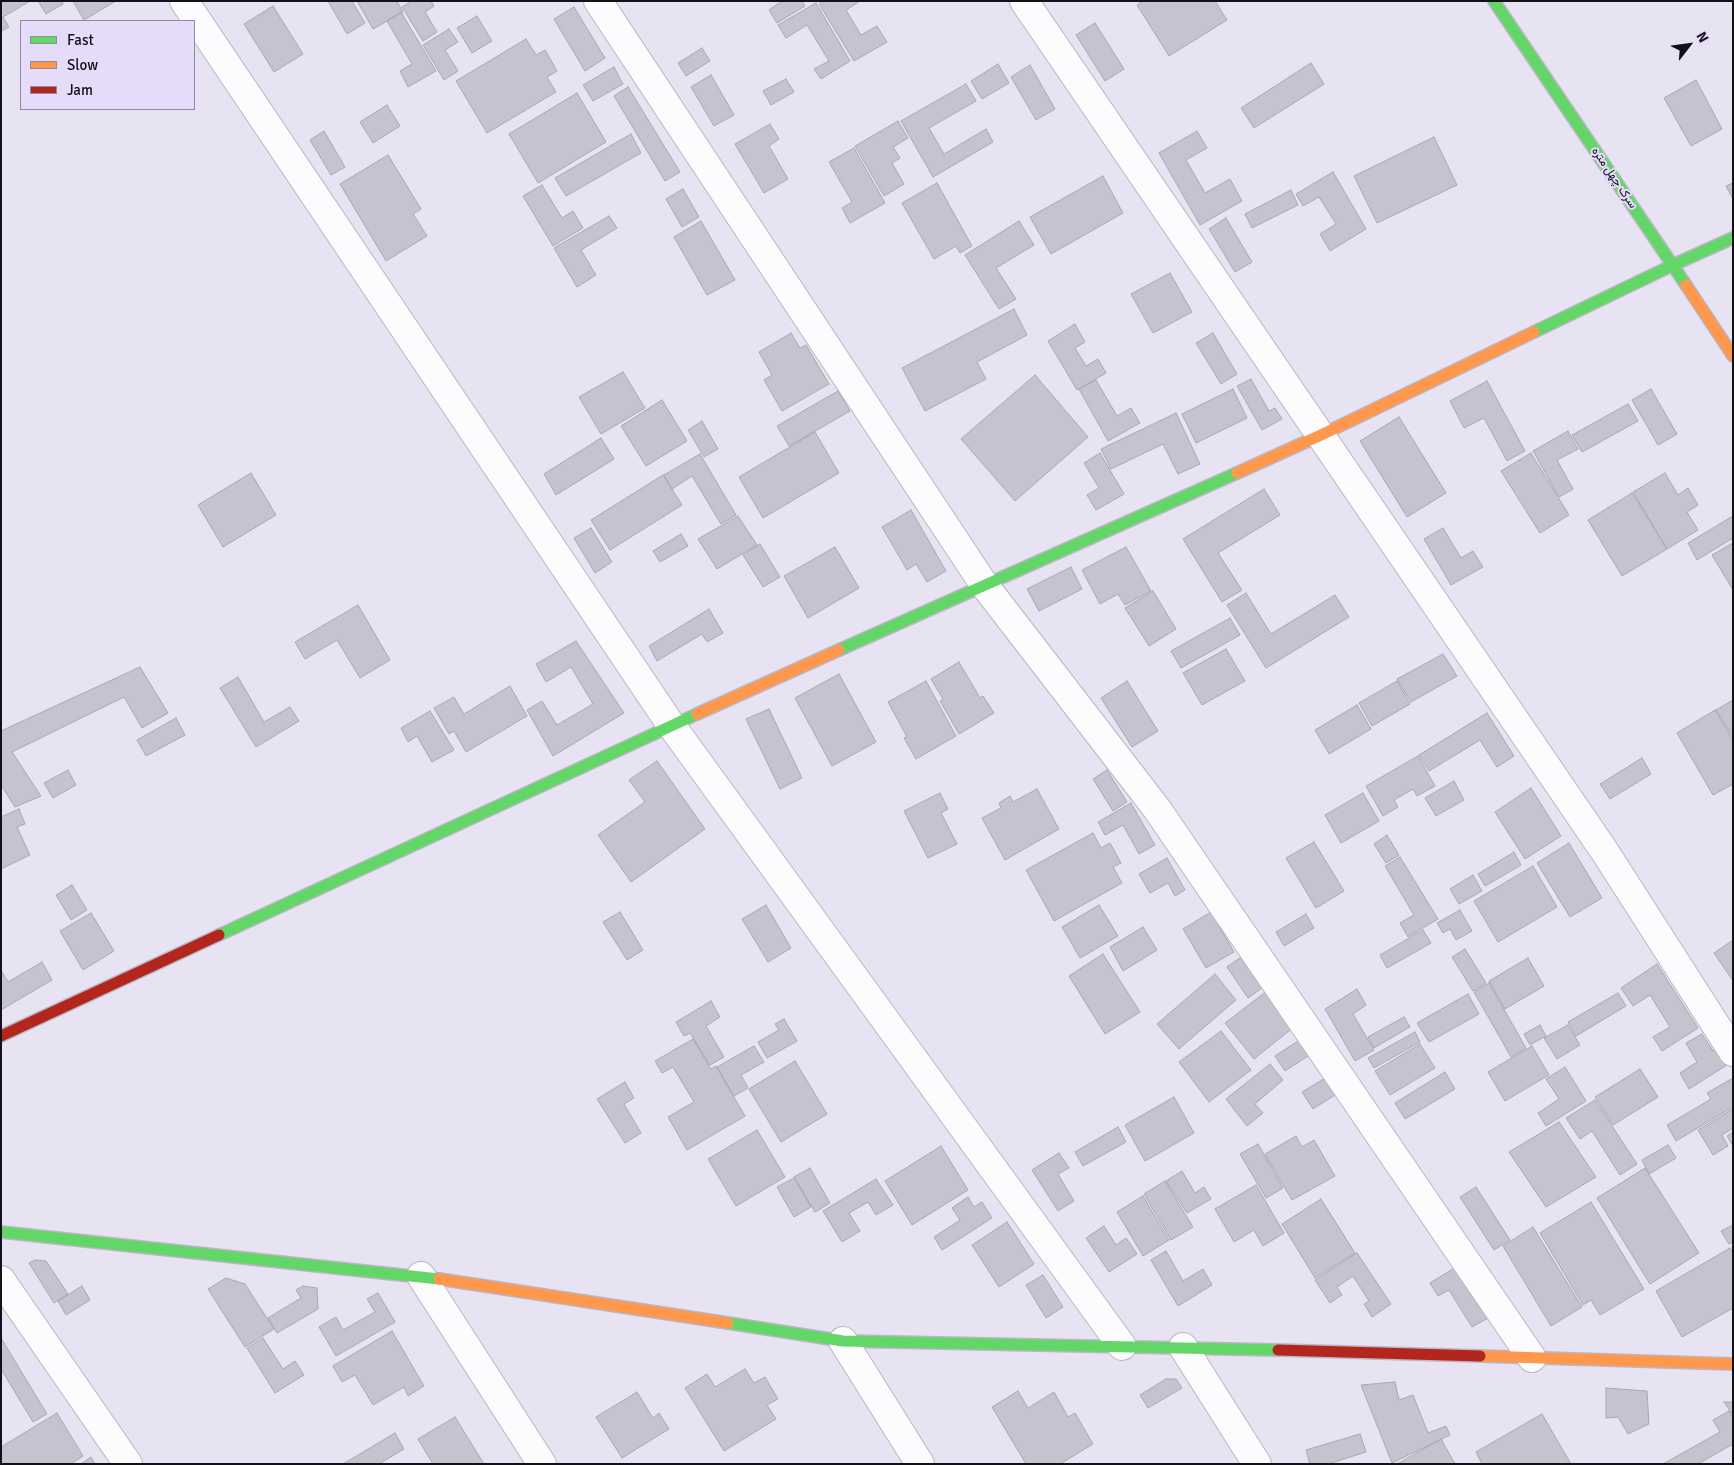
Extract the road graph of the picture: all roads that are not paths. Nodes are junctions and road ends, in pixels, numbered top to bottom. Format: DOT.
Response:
graph roads {
  1 [pos="184,1"];
  2 [pos="598,1"];
  3 [pos="1024,1"];
  4 [pos="1494,1"];
  5 [pos="1733,238"];
  6 [pos="1673,265"];
  7 [pos="1733,356"];
  8 [pos="1321,435"];
  9 [pos="985,586"];
  10 [pos="671,725"];
  11 [pos="1,1036"];
  12 [pos="1733,1052"];
  13 [pos="1,1232"];
  14 [pos="422,1276"];
  15 [pos="1,1280"];
  16 [pos="843,1341"];
  17 [pos="1122,1346"];
  18 [pos="1183,1347"];
  19 [pos="1532,1358"];
  20 [pos="1733,1364"];
  21 [pos="128,1464"];
  22 [pos="542,1464"];
  23 [pos="920,1464"];
  24 [pos="1257,1464"];
  1 -- 10 [label="street"];
  2 -- 9 [label="street"];
  3 -- 8 [label="street"];
  4 -- 6 [label="street, سرک چهل متره"];
  5 -- 6 [label="street"];
  6 -- 7 [label="street, سرک چهل متره"];
  6 -- 8 [label="street"];
  8 -- 9 [label="street"];
  8 -- 12 [label="street"];
  9 -- 10 [label="street"];
  9 -- 19 [label="street"];
  10 -- 11 [label="street"];
  10 -- 17 [label="street"];
  13 -- 14 [label="street"];
  14 -- 16 [label="street"];
  14 -- 22 [label="street"];
  15 -- 21 [label="street"];
  16 -- 17 [label="street"];
  16 -- 23 [label="street"];
  17 -- 18 [label="street"];
  18 -- 19 [label="street"];
  18 -- 24 [label="street"];
  19 -- 20 [label="street"];
}
